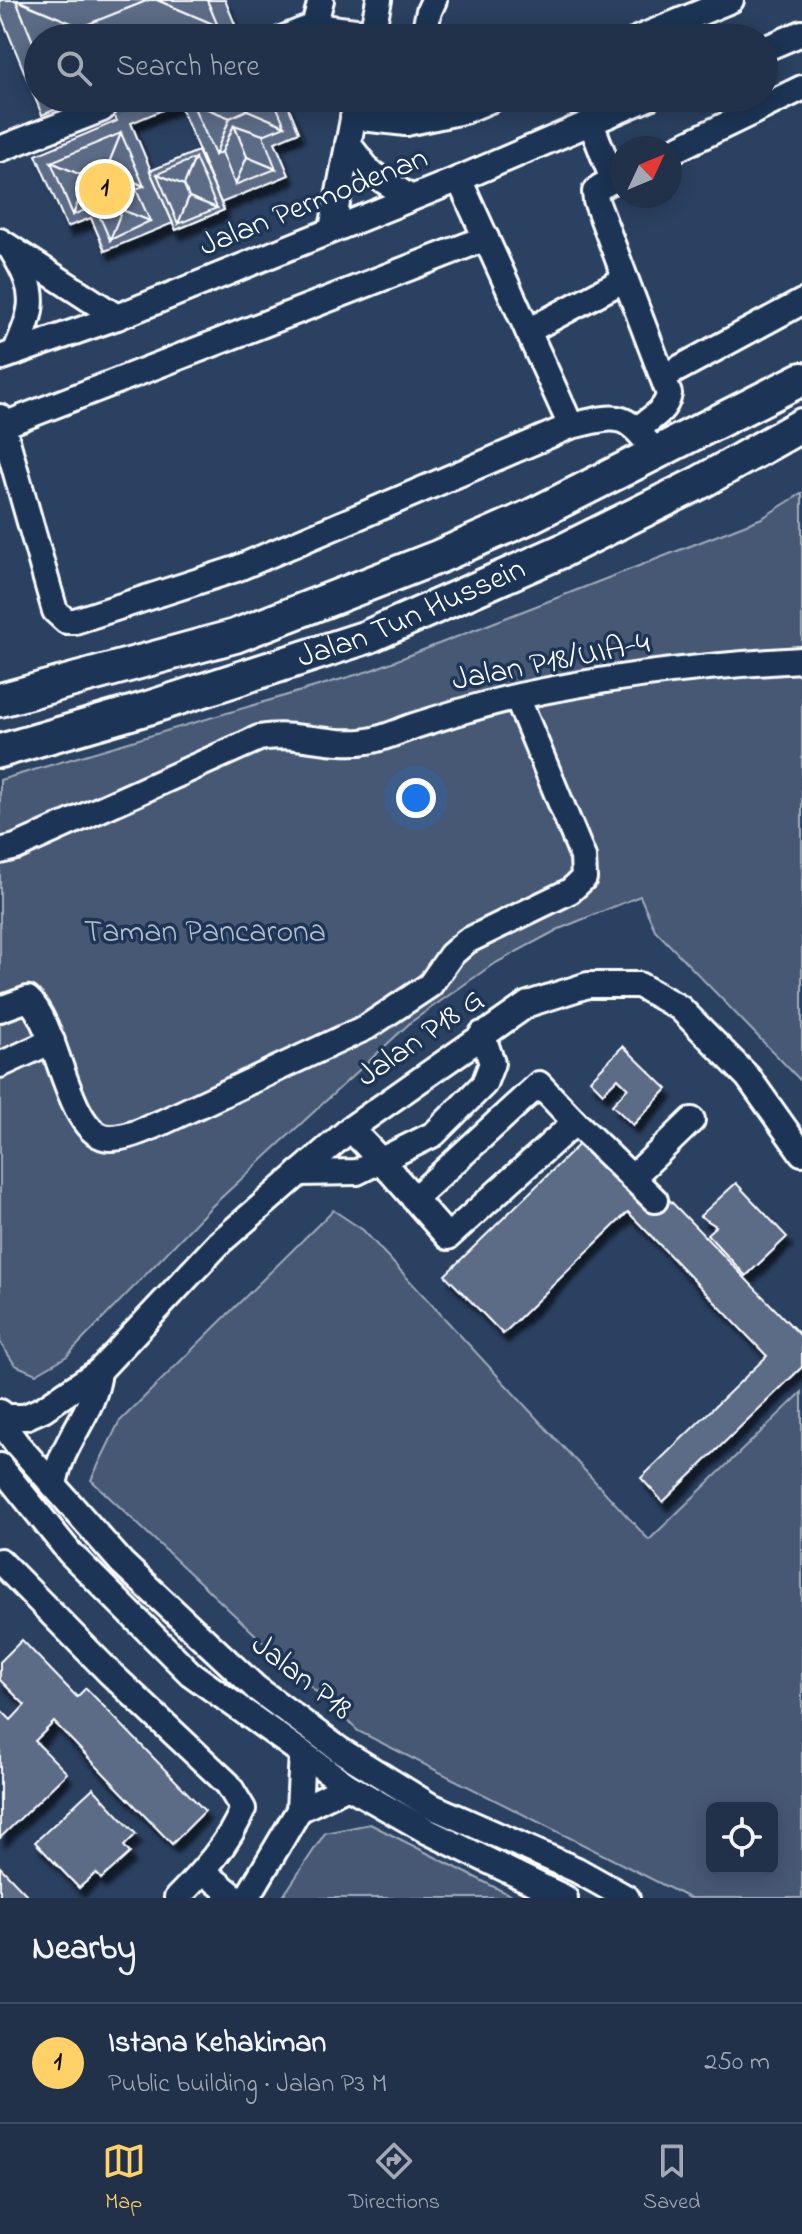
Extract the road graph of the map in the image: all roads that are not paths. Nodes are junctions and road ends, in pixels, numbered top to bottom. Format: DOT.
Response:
graph roads {
  1 [pos="321,0"];
  2 [pos="379,0"];
  3 [pos="434,0"];
  4 [pos="731,0"];
  5 [pos="315,24"];
  6 [pos="374,24"];
  7 [pos="426,24"];
  8 [pos="673,24"];
  9 [pos="802,33"];
  10 [pos="778,43"];
  11 [pos="802,88"];
  12 [pos="778,100"];
  13 [pos="94,112"];
  14 [pos="354,112"];
  15 [pos="369,112"];
  16 [pos="408,112"];
  17 [pos="459,112"];
  18 [pos="616,112"];
  19 [pos="752,112"];
  20 [pos="406,123"];
  21 [pos="591,123"];
  22 [pos="348,144"];
  23 [pos="682,146"];
  24 [pos="0,149"];
  25 [pos="610,162"];
  26 [pos="459,179"];
  27 [pos="610,182"];
  28 [pos="411,198"];
  29 [pos="332,229"];
  30 [pos="486,238"];
  31 [pos="6,246"];
  32 [pos="625,279"];
  33 [pos="802,302"];
  34 [pos="117,317"];
  35 [pos="528,331"];
  36 [pos="8,356"];
  37 [pos="663,377"];
  38 [pos="802,379"];
  39 [pos="1,420"];
  40 [pos="802,425"];
  41 [pos="571,426"];
  42 [pos="637,429"];
  43 [pos="657,454"];
  44 [pos="802,660"];
  45 [pos="517,697"];
  46 [pos="0,700"];
  47 [pos="0,751"];
  48 [pos="0,851"];
  49 [pos="0,1009"];
  50 [pos="482,1034"];
  51 [pos="52,1041"];
  52 [pos="0,1065"];
  53 [pos="692,1120"];
  54 [pos="575,1122"];
  55 [pos="350,1129"];
  56 [pos="802,1153"];
  57 [pos="384,1161"];
  58 [pos="299,1173"];
  59 [pos="632,1178"];
  60 [pos="414,1199"];
  61 [pos="655,1200"];
  62 [pos="99,1371"];
  63 [pos="0,1412"];
  64 [pos="0,1421"];
  65 [pos="0,1466"];
  66 [pos="54,1486"];
  67 [pos="0,1561"];
  68 [pos="302,1753"];
  69 [pos="348,1786"];
  70 [pos="299,1810"];
  71 [pos="203,1871"];
  72 [pos="177,1898"];
  73 [pos="236,1898"];
  74 [pos="247,1898"];
  75 [pos="565,1898"];
  76 [pos="627,1898"];
  1 -- 5 [label="street"];
  2 -- 6 [label="street"];
  3 -- 7 [label="street"];
  4 -- 8 [label="street"];
  9 -- 10 [label="street"];
  11 -- 12 [label="street"];
  13 -- 24 [label="street"];
  14 -- 22 [label="street"];
  15 -- 20 [label="street"];
  16 -- 20 [label="street"];
  17 -- 20 [label="street"];
  18 -- 21 [label="street, Jalan Permodenan"];
  19 -- 23 [label="street"];
  21 -- 25 [label="street"];
  21 -- 26 [label="street, Jalan Permodenan"];
  22 -- 28 [label="street"];
  22 -- 29 [label="street"];
  26 -- 28 [label="street, Jalan Permodenan"];
  26 -- 30 [label="street"];
  27 -- 32 [label="street"];
  28 -- 29 [label="street, Jalan Permodenan"];
  29 -- 34 [label="street, Jalan Permodenan"];
  30 -- 35 [label="street"];
  30 -- 39 [label="street"];
  31 -- 34 [label="street"];
  31 -- 36 [label="street"];
  32 -- 35 [label="street"];
  32 -- 37 [label="street"];
  33 -- 37 [label="street"];
  34 -- 36 [label="street, Jalan Permodenan"];
  35 -- 41 [label="street"];
  37 -- 42 [label="street"];
  38 -- 43 [label="main road, Jalan Tun Hussein"];
  39 -- 41 [label="street"];
  40 -- 47 [label="main road, Jalan Tun Hussein"];
  41 -- 42 [label="street"];
  42 -- 43 [label="street"];
  43 -- 46 [label="main road, Jalan Tun Hussein"];
  44 -- 45 [label="street, Jalan P18/UIA-4"];
  45 -- 48 [label="street, Jalan P18/UIA-4"];
  45 -- 51 [label="street"];
  49 -- 51 [label="street"];
  50 -- 55 [label="street, Jalan P18 G"];
  50 -- 56 [label="street, Jalan P18 G"];
  50 -- 57 [label="street"];
  51 -- 52 [label="street"];
  53 -- 59 [label="street"];
  54 -- 59 [label="street"];
  54 -- 60 [label="street"];
  54 -- 60 [label="street"];
  55 -- 57 [label="street"];
  55 -- 58 [label="street, Jalan P18 G"];
  57 -- 58 [label="street"];
  57 -- 60 [label="street"];
  58 -- 62 [label="street, Jalan P18 G"];
  59 -- 61 [label="street"];
  62 -- 63 [label="street, Jalan P18 G"];
  62 -- 66 [label="street, Jalan P18 G"];
  64 -- 66 [label="street, Jalan P18"];
  65 -- 68 [label="street, Jalan P18"];
  66 -- 76 [label="street, Jalan P18"];
  67 -- 71 [label="street"];
  68 -- 69 [label="street, Jalan P18"];
  68 -- 70 [label="street"];
  69 -- 70 [label="street"];
  69 -- 75 [label="street, Jalan P18"];
  70 -- 74 [label="street"];
  71 -- 72 [label="street"];
  71 -- 73 [label="street"];
}
